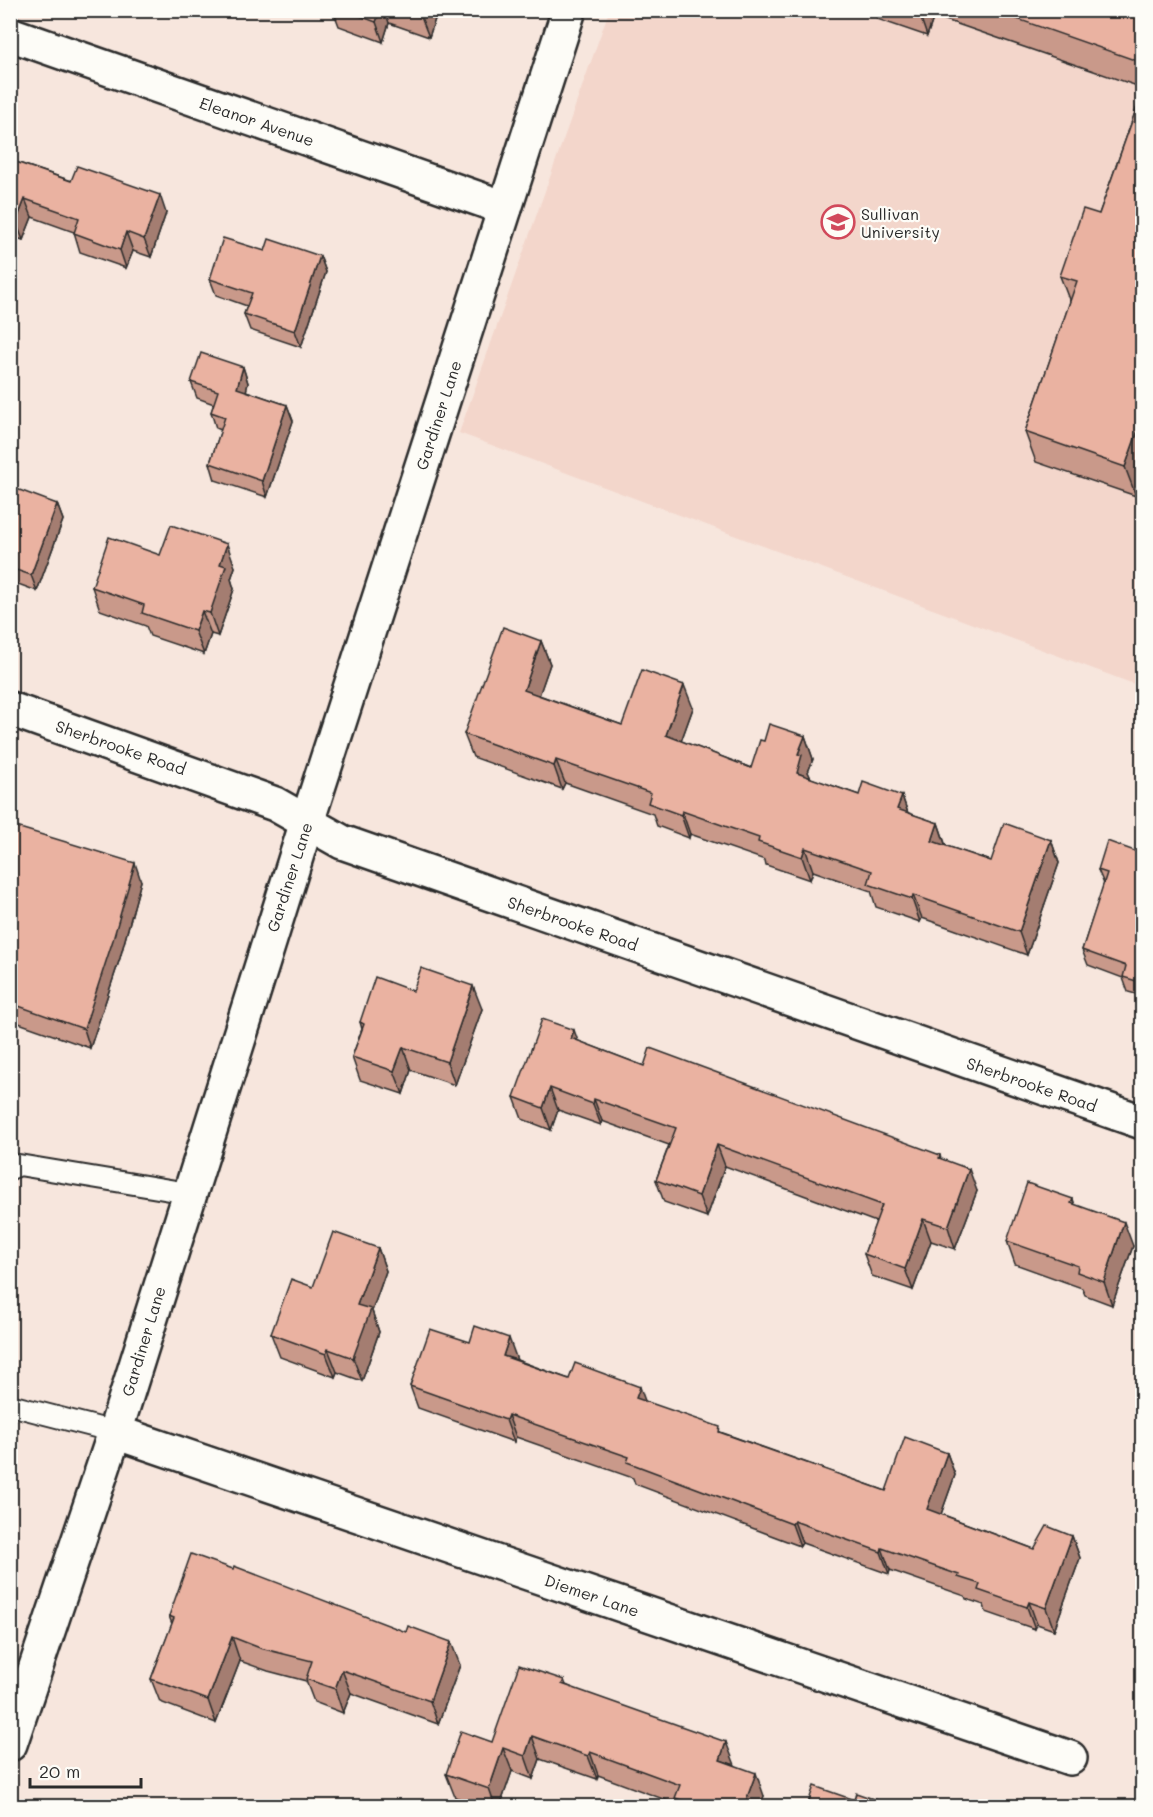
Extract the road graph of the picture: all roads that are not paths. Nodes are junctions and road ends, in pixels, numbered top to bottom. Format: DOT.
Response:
graph roads {
  1 [pos="569,10"];
  2 [pos="10,34"];
  3 [pos="504,208"];
  4 [pos="10,709"];
  5 [pos="307,822"];
  6 [pos="1143,1122"];
  7 [pos="10,1169"];
  8 [pos="188,1193"];
  9 [pos="10,1405"];
  10 [pos="115,1432"];
  11 [pos="10,1744"];
  12 [pos="1070,1758"];
  1 -- 3 [label="street, Gardiner Lane"];
  2 -- 3 [label="street, Eleanor Avenue"];
  3 -- 5 [label="street, Gardiner Lane"];
  4 -- 5 [label="street, Sherbrooke Road"];
  5 -- 6 [label="street, Sherbrooke Road"];
  5 -- 8 [label="street, Gardiner Lane"];
  7 -- 8 [label="lane"];
  8 -- 10 [label="street, Gardiner Lane"];
  9 -- 10 [label="lane"];
  10 -- 11 [label="street, Gardiner Lane"];
  10 -- 12 [label="street, Diemer Lane"];
}
